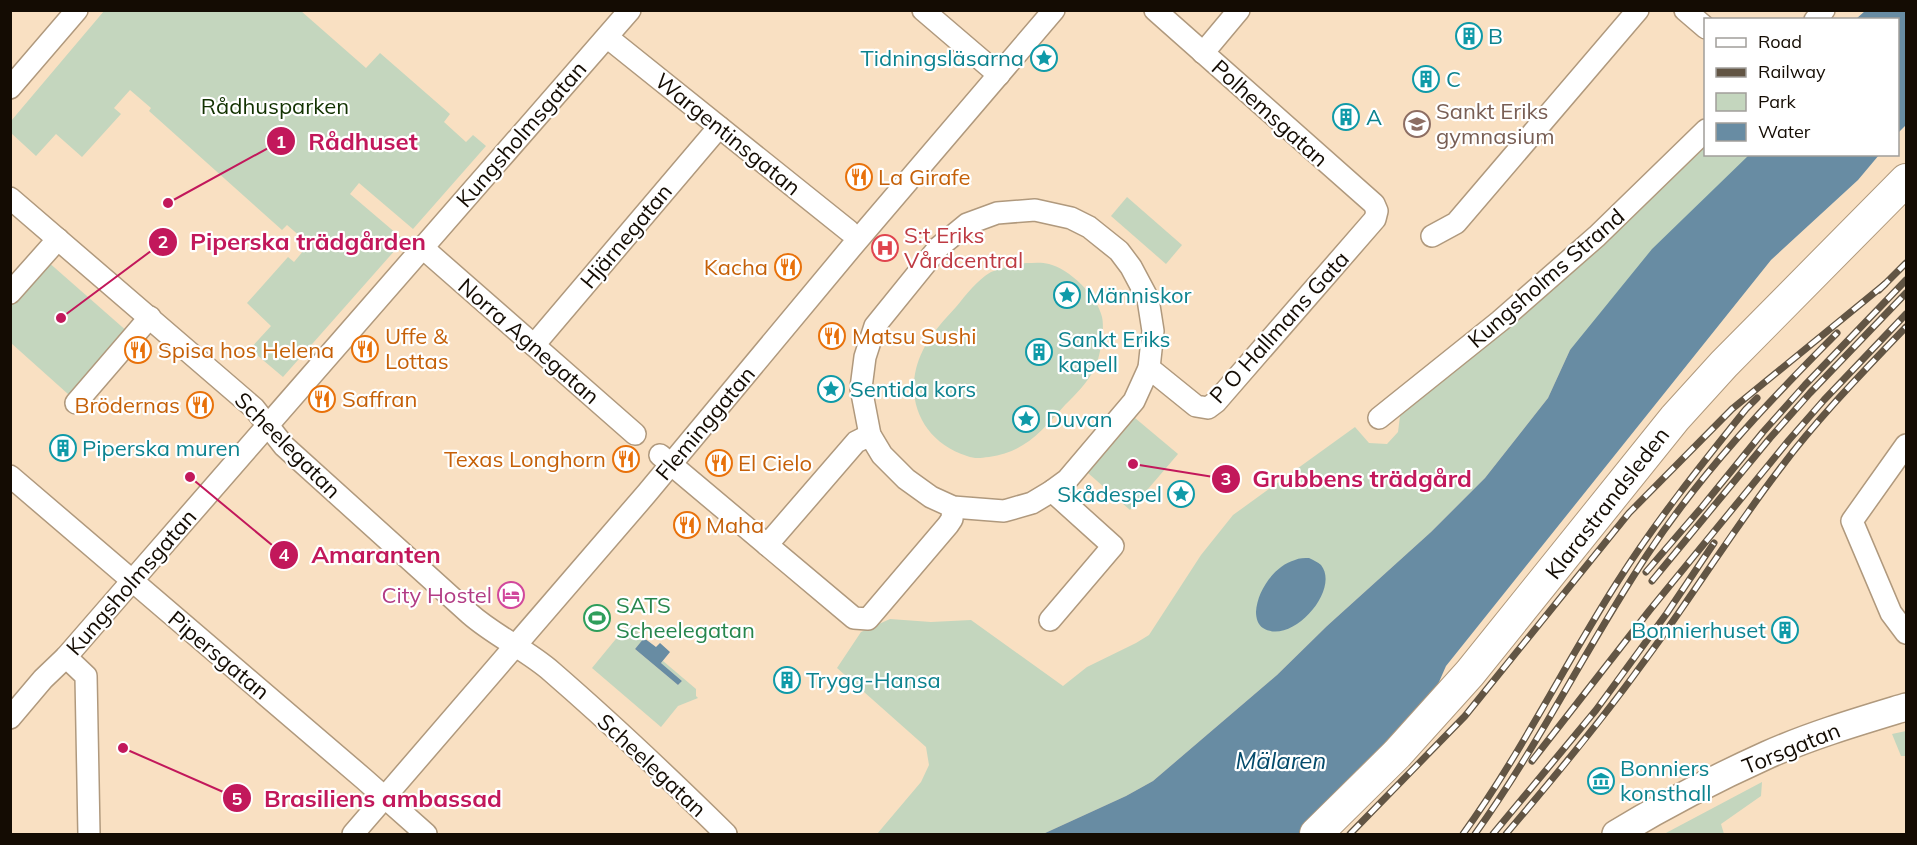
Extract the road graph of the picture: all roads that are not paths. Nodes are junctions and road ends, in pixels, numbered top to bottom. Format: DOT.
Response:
graph roads {
  1 [pos="77,10"];
  2 [pos="630,10"];
  3 [pos="923,10"];
  4 [pos="1037,10"];
  5 [pos="1054,10"];
  6 [pos="1155,10"];
  7 [pos="1239,10"];
  8 [pos="1638,10"];
  9 [pos="1684,10"];
  10 [pos="1704,26"];
  11 [pos="607,37"];
  12 [pos="1203,53"];
  13 [pos="994,71"];
  14 [pos="10,88"];
  15 [pos="719,127"];
  16 [pos="1704,132"];
  17 [pos="1906,180"];
  18 [pos="1906,192"];
  19 [pos="10,198"];
  20 [pos="1375,219"];
  21 [pos="849,231"];
  22 [pos="1432,236"];
  23 [pos="58,239"];
  24 [pos="423,248"];
  25 [pos="10,293"];
  26 [pos="150,317"];
  27 [pos="534,345"];
  28 [pos="1149,368"];
  29 [pos="76,403"];
  30 [pos="1379,418"];
  31 [pos="268,426"];
  32 [pos="635,434"];
  33 [pos="870,435"];
  34 [pos="1906,445"];
  35 [pos="665,460"];
  36 [pos="10,476"];
  37 [pos="1052,491"];
  38 [pos="953,507"];
  39 [pos="767,545"];
  40 [pos="132,581"];
  41 [pos="1050,620"];
  42 [pos="1906,633"];
  43 [pos="510,642"];
  44 [pos="66,657"];
  45 [pos="1906,706"];
  46 [pos="10,718"];
  47 [pos="381,793"];
  48 [pos="89,834"];
  49 [pos="337,834"];
  50 [pos="353,834"];
  51 [pos="426,834"];
  52 [pos="726,834"];
  53 [pos="1316,834"];
  54 [pos="1328,834"];
  55 [pos="1616,834"];
  1 -- 14 [label="street"];
  2 -- 11 [label="street, Kungsholmsgatan"];
  3 -- 13 [label="street"];
  4 -- 13 [label="street, Fleminggatan"];
  5 -- 13 [label="street, Fleminggatan"];
  6 -- 12 [label="street, Polhemsgatan"];
  7 -- 12 [label="street"];
  8 -- 22 [label="street"];
  9 -- 10 [label="street"];
  11 -- 15 [label="street, Wargentinsgatan"];
  11 -- 24 [label="street, Kungsholmsgatan"];
  12 -- 20 [label="street, Polhemsgatan"];
  13 -- 21 [label="street, Fleminggatan"];
  13 -- 35 [label="street, Fleminggatan"];
  15 -- 21 [label="street, Wargentinsgatan"];
  15 -- 27 [label="street, Hjärnegatan"];
  16 -- 30 [label="street, Kungsholms Strand"];
  17 -- 53 [label="highway, Klarastrandsleden"];
  18 -- 54 [label="highway, Klarastrandsleden"];
  19 -- 23 [label="street, Scheelegatan"];
  20 -- 28 [label="street, P O Hallmans Gata"];
  21 -- 35 [label="street, Fleminggatan"];
  23 -- 25 [label="street"];
  23 -- 26 [label="street, Scheelegatan"];
  24 -- 27 [label="street, Norra Agnegatan"];
  24 -- 31 [label="street, Kungsholmsgatan"];
  26 -- 29 [label="street"];
  26 -- 31 [label="street, Scheelegatan"];
  27 -- 32 [label="street, Norra Agnegatan"];
  28 -- 33 [label="street"];
  28 -- 37 [label="street"];
  31 -- 40 [label="street, Kungsholmsgatan"];
  31 -- 43 [label="street, Scheelegatan"];
  33 -- 38 [label="street"];
  33 -- 39 [label="street"];
  34 -- 42 [label="street"];
  35 -- 39 [label="street"];
  35 -- 43 [label="street, Fleminggatan"];
  36 -- 40 [label="street, Pipersgatan"];
  37 -- 38 [label="street"];
  37 -- 41 [label="street"];
  38 -- 39 [label="street"];
  40 -- 44 [label="street, Kungsholmsgatan"];
  40 -- 47 [label="street, Pipersgatan"];
  43 -- 47 [label="street, Fleminggatan"];
  43 -- 52 [label="street, Scheelegatan"];
  44 -- 46 [label="street, Kungsholmsgatan"];
  44 -- 48 [label="street"];
  45 -- 55 [label="main road, Torsgatan"];
  47 -- 49 [label="street, Fleminggatan"];
  47 -- 50 [label="street, Fleminggatan"];
  47 -- 51 [label="street, Pipersgatan"];
}
